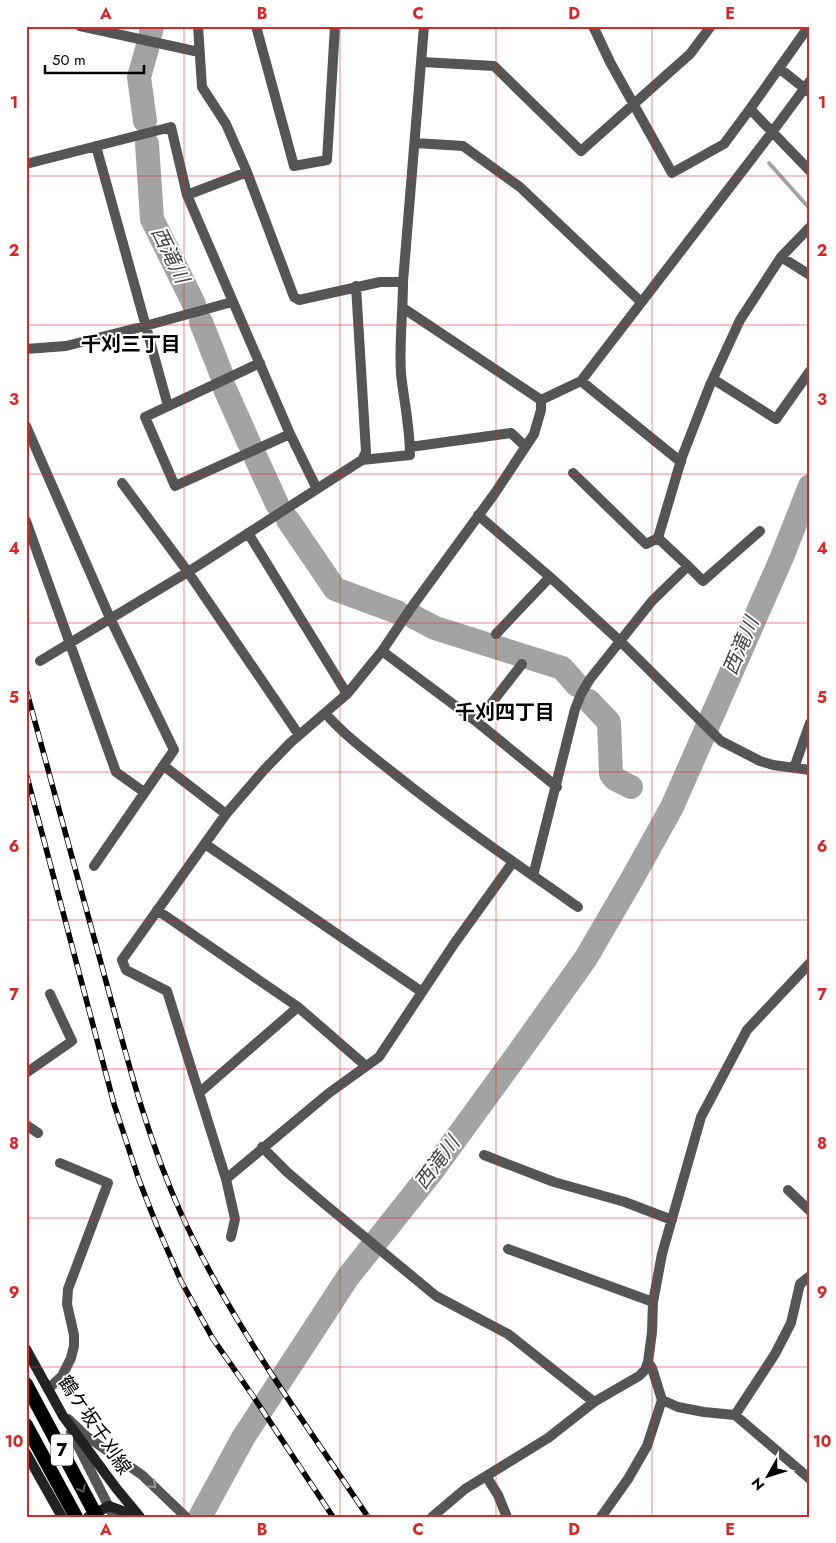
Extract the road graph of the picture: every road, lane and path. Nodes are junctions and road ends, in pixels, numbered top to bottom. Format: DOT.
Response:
graph roads {
  1 [pos="80,26"];
  2 [pos="198,26"];
  3 [pos="256,26"];
  4 [pos="335,26"];
  5 [pos="424,26"];
  6 [pos="592,26"];
  7 [pos="711,26"];
  8 [pos="809,26"];
  9 [pos="199,52"];
  10 [pos="422,62"];
  11 [pos="780,68"];
  12 [pos="808,87"];
  13 [pos="633,104"];
  14 [pos="750,109"];
  15 [pos="773,131"];
  16 [pos="415,143"];
  17 [pos="96,146"];
  18 [pos="26,164"];
  19 [pos="810,171"];
  20 [pos="247,172"];
  21 [pos="187,195"];
  22 [pos="810,227"];
  23 [pos="781,257"];
  24 [pos="810,276"];
  25 [pos="403,282"];
  26 [pos="356,286"];
  27 [pos="232,302"];
  28 [pos="641,302"];
  29 [pos="403,308"];
  30 [pos="146,326"];
  31 [pos="26,349"];
  32 [pos="260,363"];
  33 [pos="810,371"];
  34 [pos="713,379"];
  35 [pos="581,381"];
  36 [pos="541,400"];
  37 [pos="168,406"];
  38 [pos="26,426"];
  39 [pos="290,434"];
  40 [pos="525,446"];
  41 [pos="410,447"];
  42 [pos="362,460"];
  43 [pos="681,462"];
  44 [pos="573,473"];
  45 [pos="122,483"];
  46 [pos="317,489"];
  47 [pos="478,515"];
  48 [pos="26,521"];
  49 [pos="760,531"];
  50 [pos="248,533"];
  51 [pos="658,538"];
  52 [pos="688,566"];
  53 [pos="188,572"];
  54 [pos="550,577"];
  55 [pos="110,618"];
  56 [pos="496,634"];
  57 [pos="70,642"];
  58 [pos="621,642"];
  59 [pos="382,651"];
  60 [pos="40,662"];
  61 [pos="522,664"];
  62 [pos="347,694"];
  63 [pos="325,713"];
  64 [pos="477,722"];
  65 [pos="810,723"];
  66 [pos="298,735"];
  67 [pos="164,766"];
  68 [pos="794,768"];
  69 [pos="810,770"];
  70 [pos="556,787"];
  71 [pos="144,792"];
  72 [pos="226,814"];
  73 [pos="205,844"];
  74 [pos="513,862"];
  75 [pos="94,866"];
  76 [pos="533,876"];
  77 [pos="578,907"];
  78 [pos="157,910"];
  79 [pos="810,962"];
  80 [pos="422,992"];
  81 [pos="50,994"];
  82 [pos="298,1007"];
  83 [pos="366,1066"];
  84 [pos="26,1073"];
  85 [pos="199,1093"];
  86 [pos="26,1125"];
  87 [pos="38,1133"];
  88 [pos="262,1147"];
  89 [pos="484,1155"];
  90 [pos="60,1163"];
  91 [pos="226,1179"];
  92 [pos="788,1190"];
  93 [pos="810,1211"];
  94 [pos="672,1220"];
  95 [pos="231,1237"];
  96 [pos="508,1249"];
  97 [pos="810,1276"];
  98 [pos="653,1302"];
  99 [pos="26,1349"];
  100 [pos="648,1362"];
  101 [pos="26,1384"];
  102 [pos="48,1389"];
  103 [pos="662,1400"];
  104 [pos="594,1402"];
  105 [pos="62,1414"];
  106 [pos="735,1415"];
  107 [pos="26,1425"];
  108 [pos="26,1453"];
  109 [pos="486,1476"];
  110 [pos="810,1479"];
  111 [pos="109,1506"];
  112 [pos="182,1513"];
  113 [pos="62,1517"];
  114 [pos="76,1517"];
  115 [pos="88,1517"];
  116 [pos="97,1517"];
  117 [pos="114,1517"];
  118 [pos="131,1517"];
  119 [pos="140,1517"];
  120 [pos="432,1517"];
  121 [pos="507,1517"];
  122 [pos="601,1517"];
  1 -- 9 [label="street"];
  2 -- 9 [label="street"];
  3 -- 4 [label="street"];
  5 -- 10 [label="street"];
  6 -- 13 [label="street"];
  7 -- 13 [label="street"];
  8 -- 11 [label="street"];
  9 -- 20 [label="street"];
  10 -- 13 [label="street"];
  10 -- 16 [label="street"];
  11 -- 12 [label="street"];
  11 -- 14 [label="street"];
  12 -- 15 [label="street"];
  13 -- 14 [label="street"];
  14 -- 15 [label="street"];
  15 -- 19 [label="street"];
  15 -- 28 [label="street"];
  16 -- 25 [label="street"];
  16 -- 28 [label="street"];
  17 -- 18 [label="street"];
  17 -- 21 [label="street"];
  17 -- 30 [label="street"];
  20 -- 21 [label="street"];
  20 -- 26 [label="street"];
  21 -- 27 [label="street"];
  22 -- 23 [label="street"];
  23 -- 24 [label="street"];
  23 -- 34 [label="street"];
  25 -- 26 [label="street"];
  25 -- 29 [label="street"];
  26 -- 42 [label="street"];
  27 -- 30 [label="street"];
  27 -- 32 [label="street"];
  28 -- 35 [label="street"];
  29 -- 36 [label="street"];
  29 -- 41 [label="street"];
  30 -- 31 [label="street"];
  30 -- 37 [label="street"];
  32 -- 37 [label="street"];
  32 -- 39 [label="street"];
  33 -- 34 [label="street"];
  34 -- 43 [label="street"];
  35 -- 36 [label="street"];
  35 -- 43 [label="street"];
  36 -- 40 [label="street"];
  37 -- 39 [label="street"];
  38 -- 55 [label="street"];
  39 -- 46 [label="street"];
  40 -- 41 [label="street"];
  40 -- 47 [label="street"];
  41 -- 42 [label="street"];
  42 -- 46 [label="street"];
  43 -- 51 [label="street"];
  44 -- 51 [label="street"];
  45 -- 53 [label="street"];
  46 -- 50 [label="street"];
  47 -- 54 [label="street"];
  47 -- 59 [label="street"];
  48 -- 57 [label="street"];
  49 -- 52 [label="street"];
  50 -- 53 [label="street"];
  50 -- 62 [label="street"];
  51 -- 52 [label="street"];
  52 -- 58 [label="street"];
  53 -- 55 [label="street"];
  53 -- 66 [label="street"];
  54 -- 56 [label="street"];
  54 -- 58 [label="street"];
  55 -- 57 [label="street"];
  55 -- 67 [label="street"];
  57 -- 60 [label="street"];
  57 -- 71 [label="street"];
  58 -- 68 [label="street"];
  58 -- 70 [label="street"];
  59 -- 62 [label="street"];
  59 -- 64 [label="street"];
  61 -- 64 [label="street"];
  62 -- 63 [label="street"];
  63 -- 66 [label="street"];
  63 -- 74 [label="street"];
  64 -- 70 [label="street"];
  65 -- 68 [label="street"];
  66 -- 72 [label="street"];
  67 -- 71 [label="street"];
  67 -- 72 [label="street"];
  68 -- 69 [label="street"];
  70 -- 76 [label="street"];
  71 -- 75 [label="street"];
  72 -- 73 [label="street"];
  73 -- 78 [label="street"];
  73 -- 80 [label="street"];
  74 -- 76 [label="street"];
  74 -- 80 [label="street"];
  76 -- 77 [label="street"];
  78 -- 82 [label="street"];
  78 -- 85 [label="street"];
  79 -- 94 [label="street"];
  80 -- 83 [label="street"];
  81 -- 84 [label="street"];
  82 -- 83 [label="street"];
  82 -- 85 [label="street"];
  83 -- 88 [label="street"];
  85 -- 91 [label="street"];
  86 -- 87 [label="street"];
  88 -- 91 [label="street"];
  88 -- 104 [label="street"];
  89 -- 94 [label="street"];
  90 -- 102 [label="street"];
  91 -- 95 [label="street"];
  92 -- 93 [label="street"];
  94 -- 98 [label="street"];
  96 -- 98 [label="street"];
  97 -- 106 [label="street"];
  98 -- 100 [label="street"];
  99 -- 102 [label="main road, 鶴ケ坂千刈線"];
  100 -- 103 [label="street"];
  100 -- 104 [label="street"];
  101 -- 116 [label="highway, 7, one-way"];
  102 -- 105 [label="main road, 鶴ケ坂千刈線"];
  103 -- 106 [label="street"];
  103 -- 122 [label="street"];
  104 -- 109 [label="street"];
  105 -- 111 [label="street"];
  105 -- 112 [label="street, one-way"];
  105 -- 119 [label="main road, 鶴ケ坂千刈線"];
  106 -- 110 [label="street"];
  107 -- 114 [label="highway, 7"];
  108 -- 113 [label="main road"];
  109 -- 120 [label="street"];
  109 -- 121 [label="street"];
  111 -- 115 [label="main road"];
  111 -- 117 [label="street"];
  111 -- 118 [label="main road"];
}
